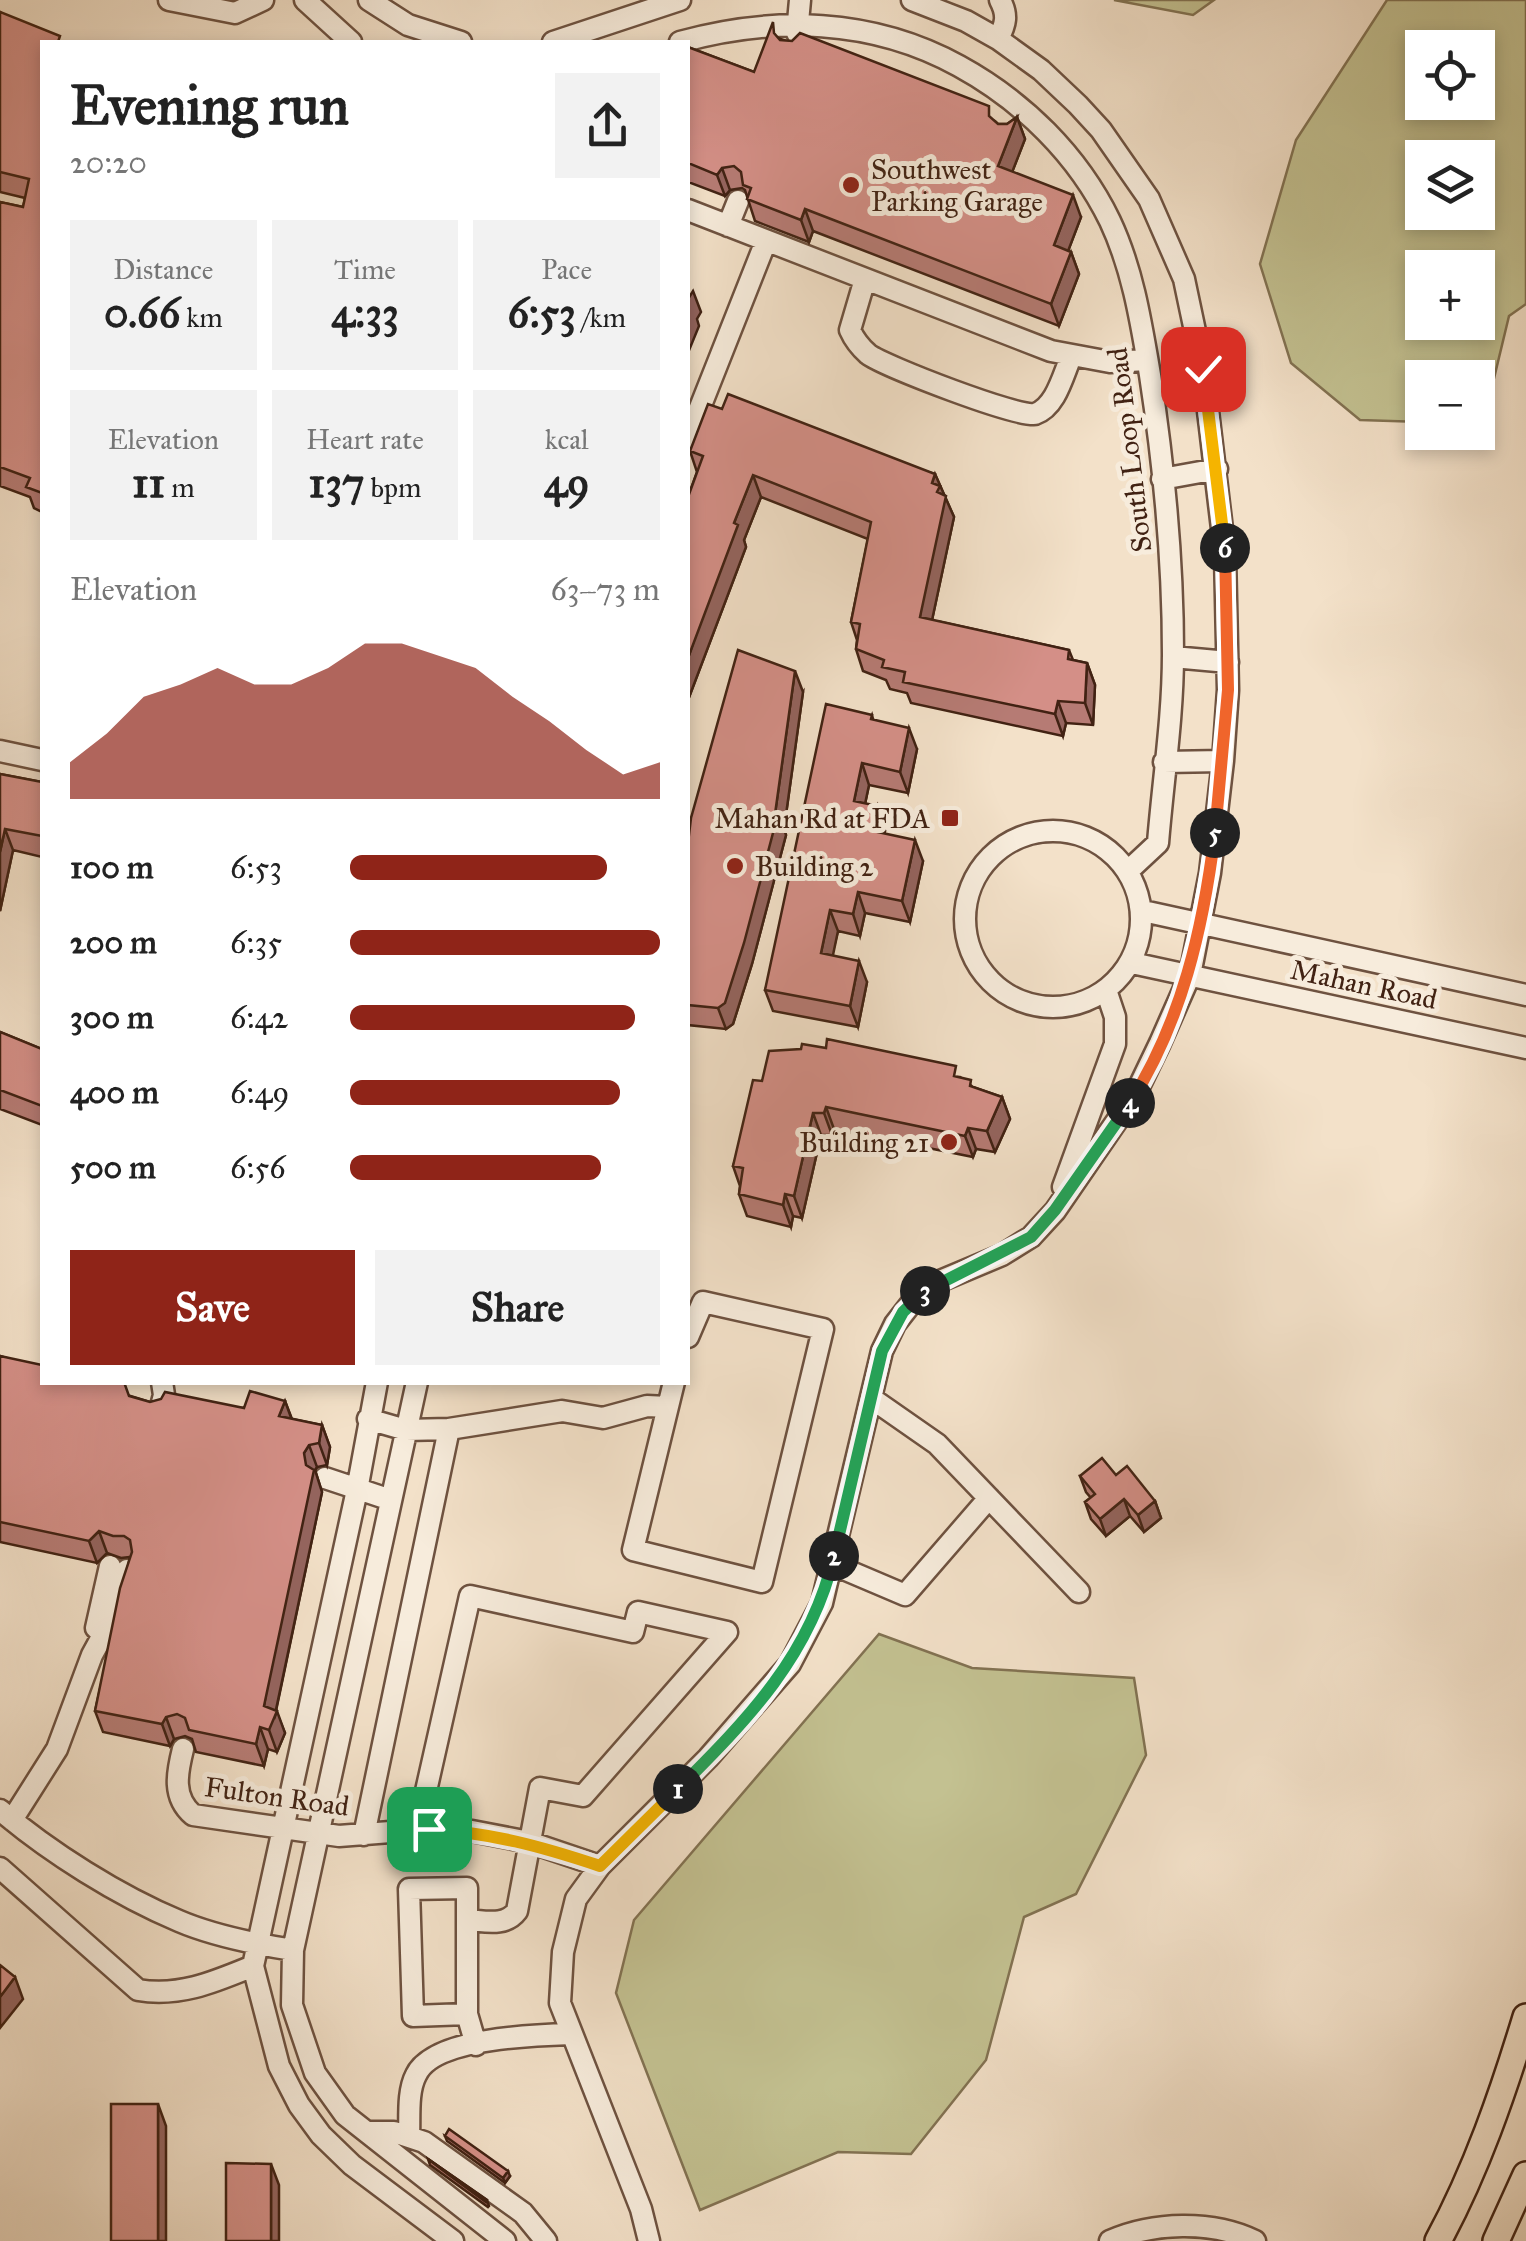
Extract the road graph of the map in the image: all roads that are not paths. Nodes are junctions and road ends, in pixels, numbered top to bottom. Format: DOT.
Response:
graph roads {
  1 [pos="169,0"];
  2 [pos="263,0"];
  3 [pos="305,0"];
  4 [pos="369,0"];
  5 [pos="680,0"];
  6 [pos="800,0"];
  7 [pos="912,0"];
  8 [pos="1000,0"];
  9 [pos="799,24"];
  10 [pos="998,39"];
  11 [pos="349,40"];
  12 [pos="439,40"];
  13 [pos="563,40"];
  14 [pos="688,40"];
  15 [pos="794,50"];
  16 [pos="1055,82"];
  17 [pos="1026,112"];
  18 [pos="1010,133"];
  19 [pos="738,202"];
  20 [pos="690,211"];
  21 [pos="728,226"];
  22 [pos="766,241"];
  23 [pos="865,279"];
  24 [pos="1071,356"];
  25 [pos="1147,360"];
  26 [pos="690,433"];
  27 [pos="1217,469"];
  28 [pos="1162,479"];
  29 [pos="1173,657"];
  30 [pos="1228,662"];
  31 [pos="0,750"];
  32 [pos="40,760"];
  33 [pos="1224,761"];
  34 [pos="1164,762"];
  35 [pos="1128,872"];
  36 [pos="1142,911"];
  37 [pos="1202,924"];
  38 [pos="1132,963"];
  39 [pos="1190,975"];
  40 [pos="1106,990"];
  41 [pos="1526,995"];
  42 [pos="1526,1048"];
  43 [pos="1055,1210"];
  44 [pos="690,1333"];
  45 [pos="157,1385"];
  46 [pos="376,1385"];
  47 [pos="416,1385"];
  48 [pos="673,1385"];
  49 [pos="871,1398"];
  50 [pos="668,1407"];
  51 [pos="152,1409"];
  52 [pos="368,1419"];
  53 [pos="406,1430"];
  54 [pos="449,1430"];
  55 [pos="325,1478"];
  56 [pos="357,1490"];
  57 [pos="990,1498"];
  58 [pos="391,1500"];
  59 [pos="832,1564"];
  60 [pos="118,1568"];
  61 [pos="1079,1592"];
  62 [pos="316,1678"];
  63 [pos="350,1686"];
  64 [pos="183,1748"];
  65 [pos="6,1815"];
  66 [pos="282,1829"];
  67 [pos="429,1829"];
  68 [pos="318,1834"];
  69 [pos="364,1834"];
  70 [pos="529,1842"];
  71 [pos="600,1866"];
  72 [pos="0,1868"];
  73 [pos="467,1920"];
  74 [pos="256,1944"];
  75 [pos="293,1950"];
  76 [pos="254,1966"];
  77 [pos="467,2014"];
  78 [pos="1526,2017"];
  79 [pos="571,2034"];
  80 [pos="476,2045"];
  81 [pos="368,2132"];
  82 [pos="409,2137"];
  83 [pos="1526,2175"];
  84 [pos="427,2179"];
  85 [pos="408,2207"];
  86 [pos="453,2241"];
  87 [pos="506,2241"];
  88 [pos="546,2241"];
  89 [pos="649,2241"];
  90 [pos="1110,2241"];
  91 [pos="1255,2241"];
  92 [pos="1438,2241"];
  93 [pos="1496,2241"];
  1 -- 2 [label="street"];
  3 -- 11 [label="street"];
  4 -- 12 [label="street"];
  5 -- 13 [label="street"];
  6 -- 9 [label="street"];
  7 -- 10 [label="street"];
  8 -- 10 [label="street"];
  9 -- 14 [label="street, South Loop Road"];
  9 -- 15 [label="street"];
  9 -- 17 [label="street, South Loop Road"];
  10 -- 16 [label="street"];
  16 -- 17 [label="street"];
  16 -- 27 [label="street"];
  17 -- 18 [label="street"];
  17 -- 25 [label="street, South Loop Road"];
  19 -- 21 [label="street"];
  20 -- 21 [label="street"];
  21 -- 22 [label="street"];
  22 -- 23 [label="street"];
  22 -- 26 [label="street"];
  23 -- 24 [label="street"];
  23 -- 24 [label="street"];
  24 -- 25 [label="street"];
  25 -- 28 [label="street, South Loop Road"];
  27 -- 28 [label="street"];
  27 -- 30 [label="street"];
  28 -- 29 [label="street, South Loop Road"];
  29 -- 30 [label="street"];
  29 -- 34 [label="street, South Loop Road"];
  30 -- 33 [label="street"];
  31 -- 32 [label="street"];
  33 -- 34 [label="street"];
  33 -- 37 [label="street"];
  34 -- 35 [label="street, South Loop Road"];
  35 -- 36 [label="street"];
  35 -- 40 [label="street"];
  36 -- 37 [label="street, Mahan Road"];
  36 -- 38 [label="street"];
  37 -- 39 [label="street"];
  37 -- 41 [label="street, Mahan Road"];
  38 -- 39 [label="street, Mahan Road"];
  38 -- 40 [label="street"];
  39 -- 42 [label="street, Mahan Road"];
  39 -- 43 [label="street"];
  40 -- 43 [label="street"];
  43 -- 49 [label="street"];
  44 -- 50 [label="street"];
  45 -- 51 [label="street"];
  46 -- 52 [label="street"];
  47 -- 53 [label="street"];
  48 -- 50 [label="street"];
  49 -- 57 [label="street"];
  49 -- 59 [label="street"];
  50 -- 54 [label="street"];
  52 -- 53 [label="street"];
  52 -- 56 [label="street"];
  53 -- 54 [label="street"];
  53 -- 58 [label="street"];
  54 -- 69 [label="street"];
  55 -- 56 [label="street"];
  56 -- 58 [label="street"];
  56 -- 62 [label="street"];
  57 -- 59 [label="street"];
  57 -- 61 [label="street"];
  58 -- 63 [label="street"];
  59 -- 71 [label="street"];
  60 -- 65 [label="street"];
  62 -- 63 [label="street"];
  62 -- 66 [label="street"];
  63 -- 68 [label="street"];
  64 -- 66 [label="street, Fulton Road"];
  65 -- 74 [label="street"];
  66 -- 68 [label="street, Fulton Road"];
  66 -- 74 [label="street"];
  67 -- 69 [label="street, Fulton Road"];
  67 -- 70 [label="street, Fulton Road"];
  67 -- 70 [label="street"];
  68 -- 69 [label="street, Fulton Road"];
  68 -- 75 [label="street"];
  70 -- 71 [label="street, Fulton Road"];
  70 -- 73 [label="street"];
  71 -- 79 [label="street"];
  72 -- 76 [label="street"];
  73 -- 77 [label="street"];
  73 -- 77 [label="street"];
  74 -- 75 [label="street"];
  74 -- 76 [label="street"];
  75 -- 81 [label="street"];
  76 -- 85 [label="street"];
  77 -- 80 [label="street"];
  78 -- 92 [label="main road"];
  79 -- 80 [label="street"];
  79 -- 89 [label="street"];
  80 -- 82 [label="street"];
  81 -- 82 [label="street"];
  81 -- 84 [label="street"];
  82 -- 88 [label="street"];
  83 -- 93 [label="main road"];
  84 -- 85 [label="street"];
  84 -- 87 [label="street"];
  85 -- 86 [label="street"];
  90 -- 91 [label="street"];
}
